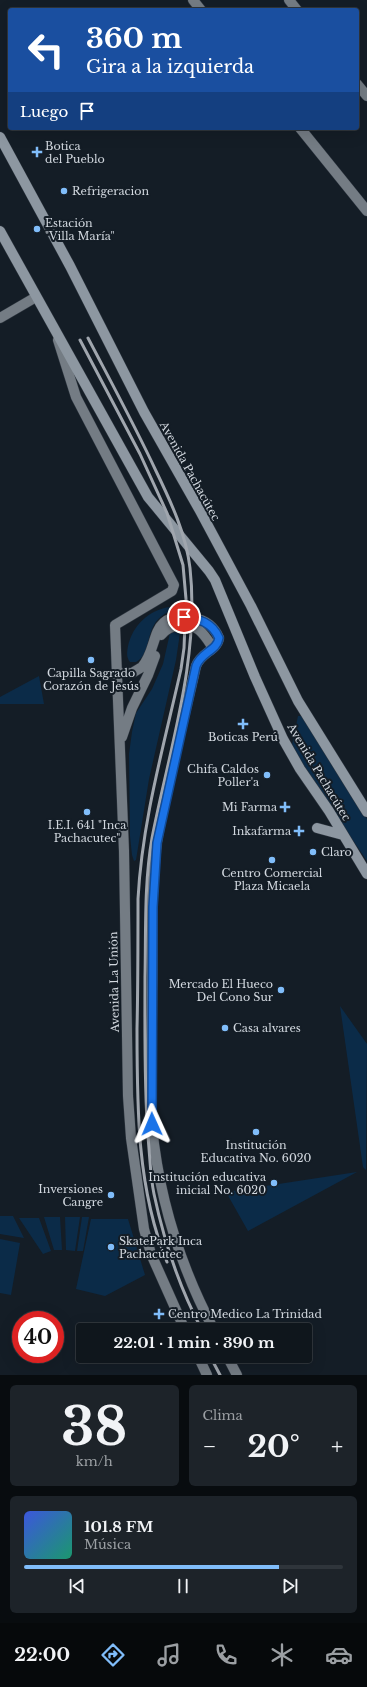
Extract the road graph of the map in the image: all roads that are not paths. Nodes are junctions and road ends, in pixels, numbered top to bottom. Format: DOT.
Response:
graph roads {
  1 [pos="193,0"];
  2 [pos="289,0"];
  3 [pos="199,8"];
  4 [pos="295,8"];
  5 [pos="359,86"];
  6 [pos="367,96"];
  7 [pos="302,130"];
  8 [pos="0,137"];
  9 [pos="367,211"];
  10 [pos="0,231"];
  11 [pos="36,297"];
  12 [pos="0,318"];
  13 [pos="54,329"];
  14 [pos="115,625"];
  15 [pos="213,648"];
  16 [pos="117,673"];
  17 [pos="119,707"];
  18 [pos="132,708"];
  19 [pos="119,747"];
  20 [pos="367,812"];
  21 [pos="317,828"];
  22 [pos="343,835"];
  23 [pos="367,874"];
  24 [pos="182,1323"];
  25 [pos="211,1323"];
  26 [pos="201,1363"];
  27 [pos="231,1363"];
  28 [pos="207,1375"];
  29 [pos="237,1375"];
  1 -- 3 [label="street"];
  2 -- 4 [label="street"];
  5 -- 6 [label="street"];
  7 -- 9 [label="street"];
  8 -- 20 [label="main road, Avenida Pachacútec"];
  10 -- 11 [label="main road, Avenida Pachacútec"];
  11 -- 12 [label="street"];
  11 -- 13 [label="main road, Avenida Pachacútec"];
  13 -- 14 [label="street, Avenida Pachacútec"];
  13 -- 22 [label="main road, Avenida Pachacútec"];
  14 -- 16 [label="street, Avenida La Unión"];
  15 -- 16 [label="street"];
  15 -- 18 [label="street"];
  15 -- 25 [label="street"];
  16 -- 17 [label="street, Avenida La Unión"];
  17 -- 18 [label="street"];
  17 -- 19 [label="street, Avenida La Unión"];
  18 -- 19 [label="street"];
  19 -- 24 [label="street, Avenida La Unión"];
  21 -- 22 [label="main road"];
  22 -- 23 [label="main road, Avenida Pachacútec"];
  26 -- 28 [label="street"];
  27 -- 29 [label="street"];
}
